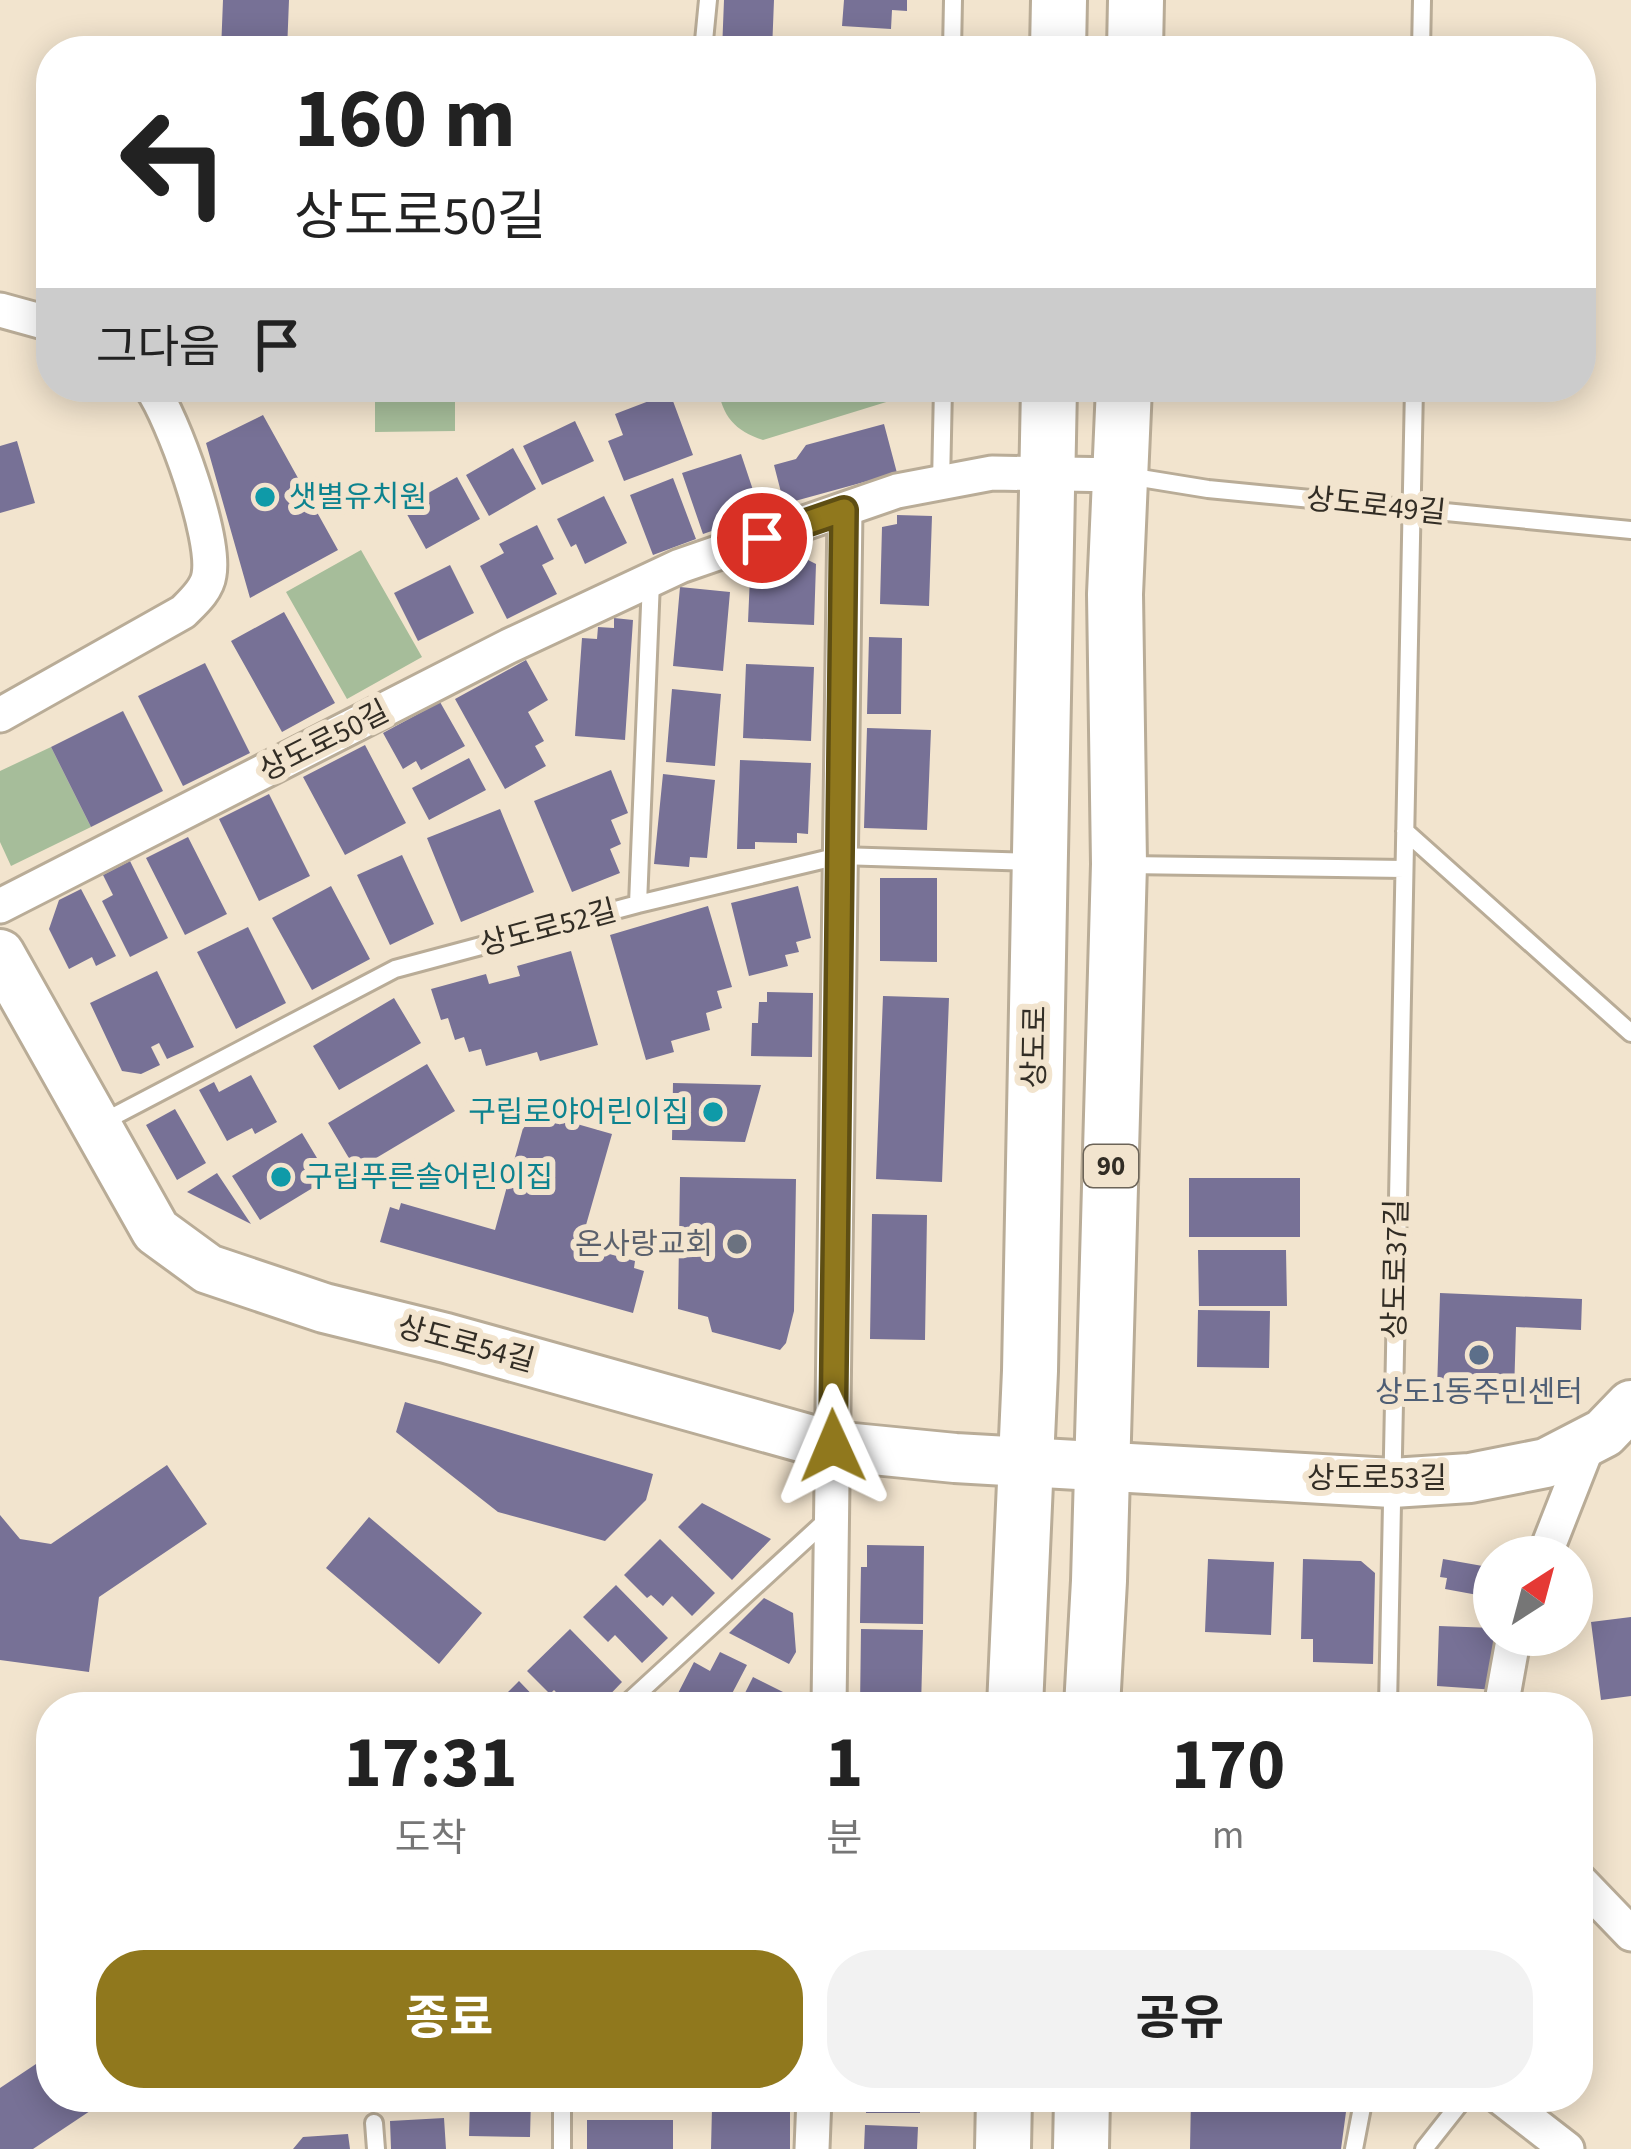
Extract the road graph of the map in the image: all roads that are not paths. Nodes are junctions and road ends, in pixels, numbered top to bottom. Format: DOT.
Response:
graph roads {
  1 [pos="708,0"];
  2 [pos="953,0"];
  3 [pos="1059,0"];
  4 [pos="1136,0"];
  5 [pos="1422,0"];
  6 [pos="704,36"];
  7 [pos="952,36"];
  8 [pos="1058,36"];
  9 [pos="1135,36"];
  10 [pos="1421,36"];
  11 [pos="0,310"];
  12 [pos="36,320"];
  13 [pos="159,402"];
  14 [pos="943,402"];
  15 [pos="1049,402"];
  16 [pos="1123,402"];
  17 [pos="1414,402"];
  18 [pos="1047,473"];
  19 [pos="1121,475"];
  20 [pos="941,484"];
  21 [pos="844,510"];
  22 [pos="1412,510"];
  23 [pos="1631,530"];
  24 [pos="651,580"];
  25 [pos="0,715"];
  26 [pos="1405,831"];
  27 [pos="838,856"];
  28 [pos="1038,862"];
  29 [pos="1119,865"];
  30 [pos="1404,869"];
  31 [pos="638,904"];
  32 [pos="0,906"];
  33 [pos="0,954"];
  34 [pos="1631,1033"];
  35 [pos="94,1127"];
  36 [pos="1631,1405"];
  37 [pos="1590,1441"];
  38 [pos="833,1446"];
  39 [pos="1027,1462"];
  40 [pos="1101,1482"];
  41 [pos="1392,1483"];
  42 [pos="833,1514"];
  43 [pos="1552,1536"];
  44 [pos="1510,1656"];
  45 [pos="639,1692"];
  46 [pos="829,1692"];
  47 [pos="1016,1692"];
  48 [pos="1093,1692"];
  49 [pos="1388,1692"];
  50 [pos="1504,1692"];
  51 [pos="1593,1895"];
  52 [pos="1631,1934"];
  53 [pos="562,2112"];
  54 [pos="813,2112"];
  55 [pos="1004,2112"];
  56 [pos="1082,2112"];
  57 [pos="1361,2112"];
  58 [pos="1453,2112"];
  59 [pos="1519,2112"];
  60 [pos="374,2123"];
  61 [pos="376,2149"];
  62 [pos="562,2149"];
  63 [pos="812,2149"];
  64 [pos="1003,2149"];
  65 [pos="1081,2149"];
  66 [pos="1354,2149"];
  67 [pos="1424,2149"];
  68 [pos="1567,2149"];
  1 -- 6 [label="lane"];
  2 -- 7 [label="lane"];
  3 -- 8 [label="main road"];
  4 -- 9 [label="main road"];
  5 -- 10 [label="lane"];
  11 -- 12 [label="street"];
  13 -- 25 [label="street"];
  14 -- 20 [label="lane"];
  15 -- 18 [label="main road, 상도로"];
  16 -- 19 [label="main road, 90"];
  17 -- 22 [label="lane, 상도로37길"];
  18 -- 19 [label="street, 상도로50길"];
  18 -- 20 [label="street, 상도로50길"];
  18 -- 28 [label="main road, 상도로"];
  19 -- 22 [label="lane, 상도로49길"];
  19 -- 29 [label="main road, 90"];
  20 -- 21 [label="street, 상도로50길"];
  21 -- 24 [label="street, 상도로50길"];
  21 -- 27 [label="street"];
  22 -- 23 [label="lane, 상도로49길"];
  22 -- 26 [label="lane, 상도로37길"];
  24 -- 31 [label="lane"];
  24 -- 32 [label="street, 상도로50길"];
  26 -- 30 [label="lane, 상도로37길"];
  26 -- 34 [label="lane"];
  27 -- 28 [label="lane, 상도로52길"];
  27 -- 31 [label="lane, 상도로52길"];
  27 -- 38 [label="street"];
  28 -- 39 [label="main road, 상도로"];
  29 -- 30 [label="lane"];
  29 -- 40 [label="main road, 90"];
  30 -- 41 [label="lane, 상도로37길"];
  31 -- 35 [label="lane, 상도로52길"];
  33 -- 35 [label="street, 상도로54길"];
  35 -- 38 [label="street, 상도로54길"];
  36 -- 37 [label="street, 상도로53길"];
  37 -- 41 [label="street, 상도로53길"];
  37 -- 43 [label="street"];
  38 -- 39 [label="street, 상도로54길"];
  38 -- 42 [label="street"];
  39 -- 40 [label="street, 상도로54길"];
  39 -- 47 [label="main road, 상도로"];
  40 -- 41 [label="street, 상도로53길"];
  40 -- 48 [label="main road"];
  41 -- 49 [label="lane, 상도로37길"];
  42 -- 45 [label="lane"];
  42 -- 46 [label="street"];
  44 -- 50 [label="street"];
  51 -- 52 [label="street"];
  53 -- 62 [label="lane"];
  54 -- 63 [label="street"];
  55 -- 64 [label="main road"];
  56 -- 65 [label="main road"];
  57 -- 66 [label="lane"];
  58 -- 67 [label="lane"];
  59 -- 68 [label="street"];
  60 -- 61 [label="lane"];
}
